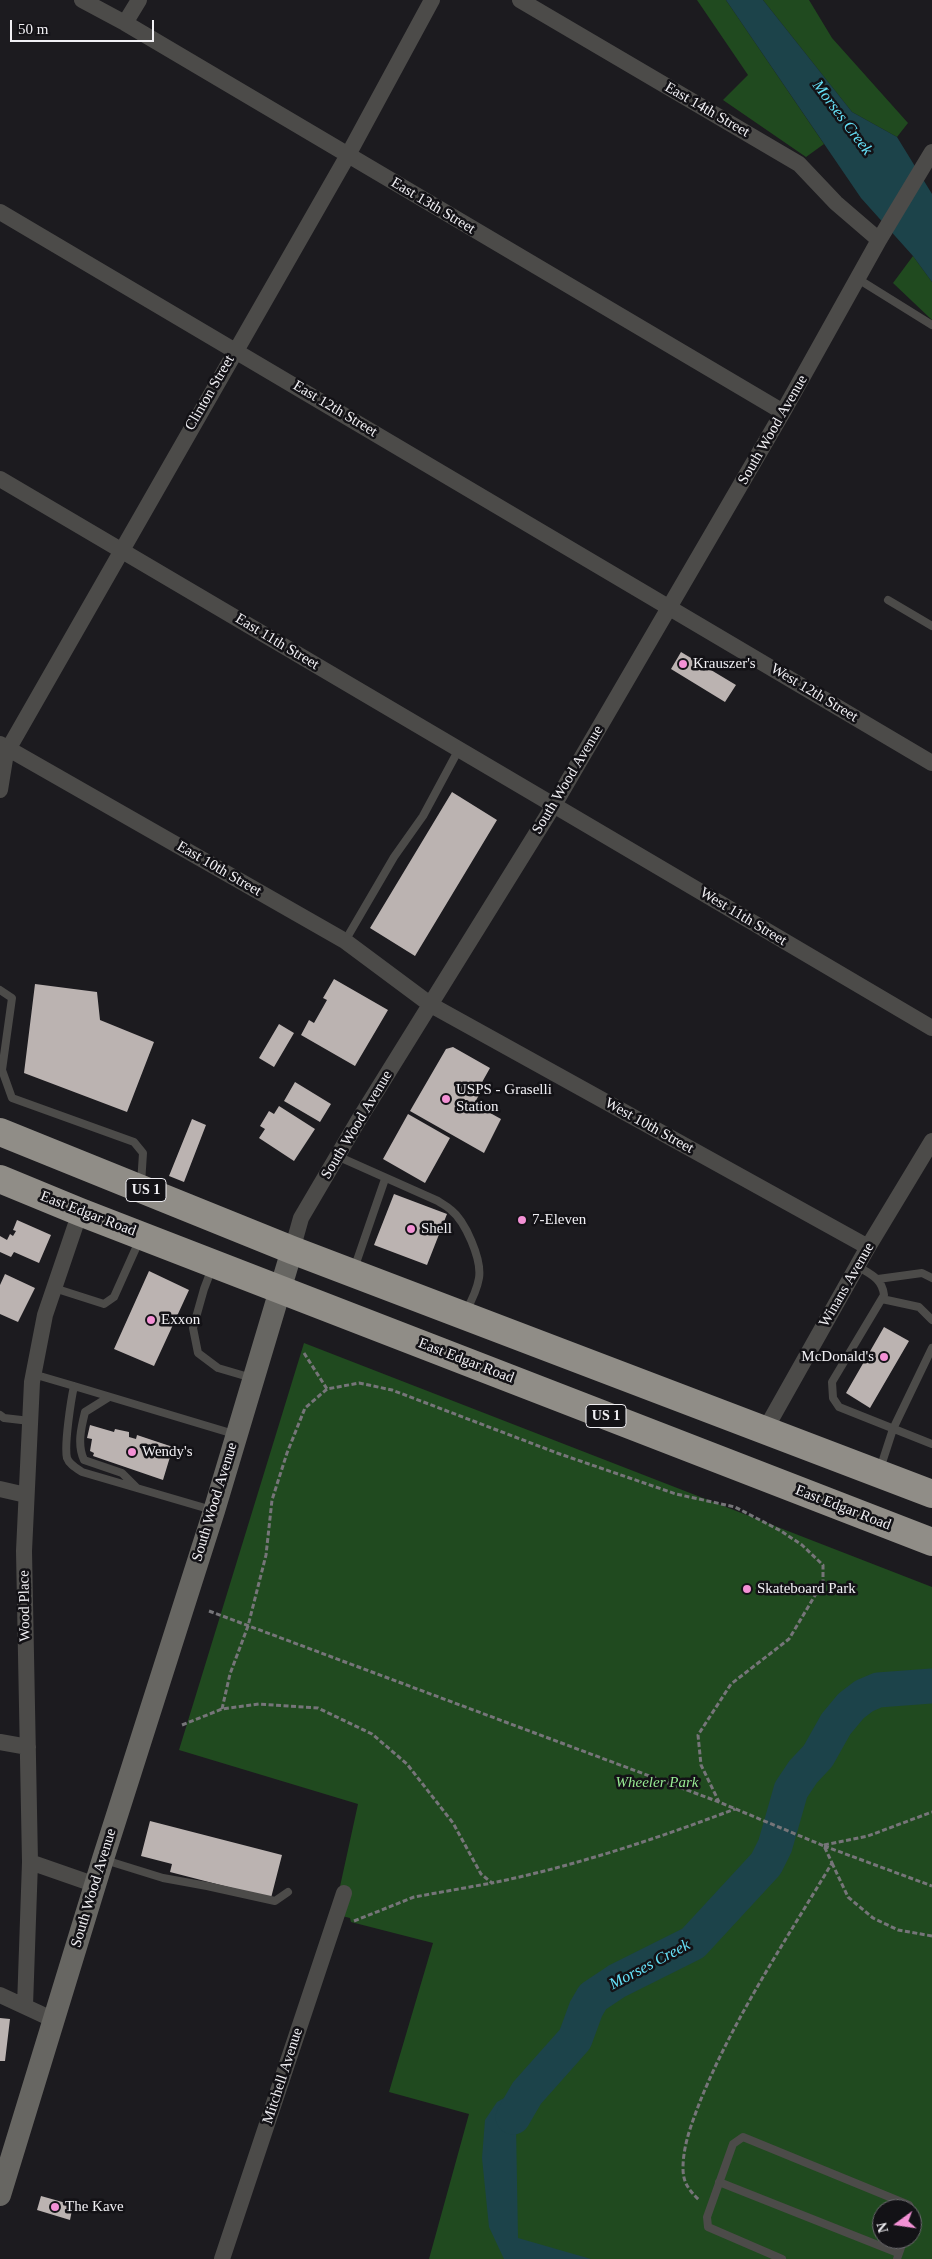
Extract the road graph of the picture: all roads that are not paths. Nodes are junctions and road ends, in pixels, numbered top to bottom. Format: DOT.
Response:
graph roads {
  1 [pos="82,0"];
  2 [pos="139,0"];
  3 [pos="432,0"];
  4 [pos="520,0"];
  5 [pos="125,23"];
  6 [pos="932,152"];
  7 [pos="348,155"];
  8 [pos="0,212"];
  9 [pos="881,236"];
  10 [pos="858,279"];
  11 [pos="932,325"];
  12 [pos="235,350"];
  13 [pos="783,412"];
  14 [pos="0,479"];
  15 [pos="121,550"];
  16 [pos="888,600"];
  17 [pos="670,607"];
  18 [pos="932,626"];
  19 [pos="4,746"];
  20 [pos="459,749"];
  21 [pos="932,763"];
  22 [pos="0,790"];
  23 [pos="554,805"];
  24 [pos="345,941"];
  25 [pos="0,990"];
  26 [pos="430,1005"];
  27 [pos="932,1028"];
  28 [pos="0,1132"];
  29 [pos="932,1141"];
  30 [pos="337,1156"];
  31 [pos="0,1179"];
  32 [pos="385,1179"];
  33 [pos="141,1188"];
  34 [pos="80,1212"];
  35 [pos="141,1235"];
  36 [pos="868,1247"];
  37 [pos="292,1250"];
  38 [pos="214,1264"];
  39 [pos="857,1266"];
  40 [pos="352,1272"];
  41 [pos="932,1278"];
  42 [pos="878,1279"];
  43 [pos="54,1288"];
  44 [pos="280,1290"];
  45 [pos="882,1299"];
  46 [pos="464,1315"];
  47 [pos="932,1320"];
  48 [pos="932,1350"];
  49 [pos="34,1374"];
  50 [pos="254,1379"];
  51 [pos="74,1386"];
  52 [pos="109,1397"];
  53 [pos="0,1415"];
  54 [pos="30,1421"];
  55 [pos="893,1429"];
  56 [pos="765,1430"];
  57 [pos="236,1435"];
  58 [pos="932,1444"];
  59 [pos="878,1474"];
  60 [pos="136,1488"];
  61 [pos="0,1490"];
  62 [pos="932,1494"];
  63 [pos="26,1495"];
  64 [pos="214,1510"];
  65 [pos="932,1542"];
  66 [pos="0,1742"];
  67 [pos="28,1747"];
  68 [pos="103,1859"];
  69 [pos="30,1862"];
  70 [pos="96,1884"];
  71 [pos="288,1892"];
  72 [pos="344,1893"];
  73 [pos="0,1995"];
  74 [pos="25,2006"];
  75 [pos="54,2020"];
  76 [pos="5,2162"];
  77 [pos="719,2182"];
  78 [pos="0,2195"];
  79 [pos="894,2199"];
  80 [pos="898,2256"];
  81 [pos="222,2259"];
  82 [pos="782,2259"];
  1 -- 5 [label="street, East 13th Street"];
  2 -- 5 [label="street"];
  3 -- 7 [label="street, Clinton Street"];
  4 -- 9 [label="street, East 14th Street"];
  5 -- 7 [label="street, East 13th Street"];
  6 -- 9 [label="street, South Wood Avenue"];
  7 -- 12 [label="street, Clinton Street"];
  7 -- 13 [label="street, East 13th Street"];
  8 -- 12 [label="street, East 12th Street"];
  9 -- 10 [label="street, South Wood Avenue"];
  10 -- 11 [label="lane"];
  10 -- 13 [label="street, South Wood Avenue"];
  12 -- 15 [label="street, Clinton Street"];
  12 -- 17 [label="street, East 12th Street"];
  13 -- 17 [label="street, South Wood Avenue"];
  14 -- 15 [label="street, East 11th Street"];
  15 -- 19 [label="street, Clinton Street"];
  15 -- 20 [label="street, East 11th Street"];
  16 -- 18 [label="lane"];
  17 -- 21 [label="street, West 12th Street"];
  17 -- 23 [label="street, South Wood Avenue"];
  19 -- 22 [label="street, Clinton Street"];
  19 -- 24 [label="street, East 10th Street"];
  20 -- 23 [label="street, East 11th Street"];
  20 -- 24 [label="lane"];
  23 -- 26 [label="street, South Wood Avenue"];
  23 -- 27 [label="street, West 11th Street"];
  24 -- 26 [label="street, East 10th Street"];
  25 -- 33 [label="lane"];
  26 -- 30 [label="street, South Wood Avenue"];
  26 -- 36 [label="street, West 10th Street"];
  28 -- 33 [label="highway, US 1"];
  29 -- 36 [label="street, Winans Avenue"];
  30 -- 32 [label="lane"];
  30 -- 37 [label="street, South Wood Avenue"];
  31 -- 34 [label="highway, East Edgar Road / US 1"];
  32 -- 40 [label="lane"];
  32 -- 46 [label="lane"];
  33 -- 37 [label="highway, US 1"];
  34 -- 35 [label="highway, East Edgar Road / US 1"];
  34 -- 43 [label="street, Wood Place"];
  35 -- 38 [label="highway, East Edgar Road / US 1"];
  35 -- 43 [label="lane"];
  36 -- 39 [label="street, Winans Avenue"];
  37 -- 40 [label="highway, US 1"];
  37 -- 44 [label="main road, South Wood Avenue"];
  38 -- 44 [label="highway, East Edgar Road / US 1"];
  38 -- 50 [label="lane"];
  39 -- 42 [label="lane"];
  39 -- 56 [label="street, Winans Avenue"];
  40 -- 46 [label="highway, US 1"];
  41 -- 42 [label="lane"];
  42 -- 45 [label="lane"];
  43 -- 49 [label="street, Wood Place"];
  44 -- 50 [label="main road, South Wood Avenue"];
  44 -- 65 [label="highway, East Edgar Road / US 1"];
  45 -- 47 [label="lane"];
  45 -- 55 [label="lane"];
  46 -- 56 [label="highway, US 1"];
  48 -- 55 [label="lane"];
  49 -- 51 [label="lane"];
  49 -- 54 [label="street, Wood Place"];
  50 -- 57 [label="main road, South Wood Avenue"];
  51 -- 52 [label="lane"];
  51 -- 60 [label="lane"];
  52 -- 57 [label="lane"];
  52 -- 60 [label="lane"];
  53 -- 54 [label="lane"];
  54 -- 63 [label="street, Wood Place"];
  55 -- 58 [label="lane"];
  55 -- 59 [label="lane"];
  56 -- 59 [label="highway, US 1"];
  57 -- 64 [label="main road, South Wood Avenue"];
  59 -- 62 [label="highway, US 1"];
  60 -- 64 [label="lane"];
  61 -- 63 [label="street"];
  63 -- 67 [label="street, Wood Place"];
  64 -- 68 [label="main road, South Wood Avenue"];
  66 -- 67 [label="street"];
  67 -- 69 [label="street, Wood Place"];
  68 -- 70 [label="main road, South Wood Avenue"];
  68 -- 71 [label="lane"];
  69 -- 70 [label="street"];
  69 -- 74 [label="street, Wood Place"];
  70 -- 75 [label="main road, South Wood Avenue"];
  72 -- 81 [label="street, Mitchell Avenue"];
  73 -- 74 [label="street"];
  74 -- 75 [label="street"];
  75 -- 76 [label="main road, South Wood Avenue"];
  76 -- 78 [label="main road, South Wood Avenue"];
  77 -- 79 [label="lane"];
  77 -- 80 [label="lane"];
  77 -- 82 [label="lane"];
}
